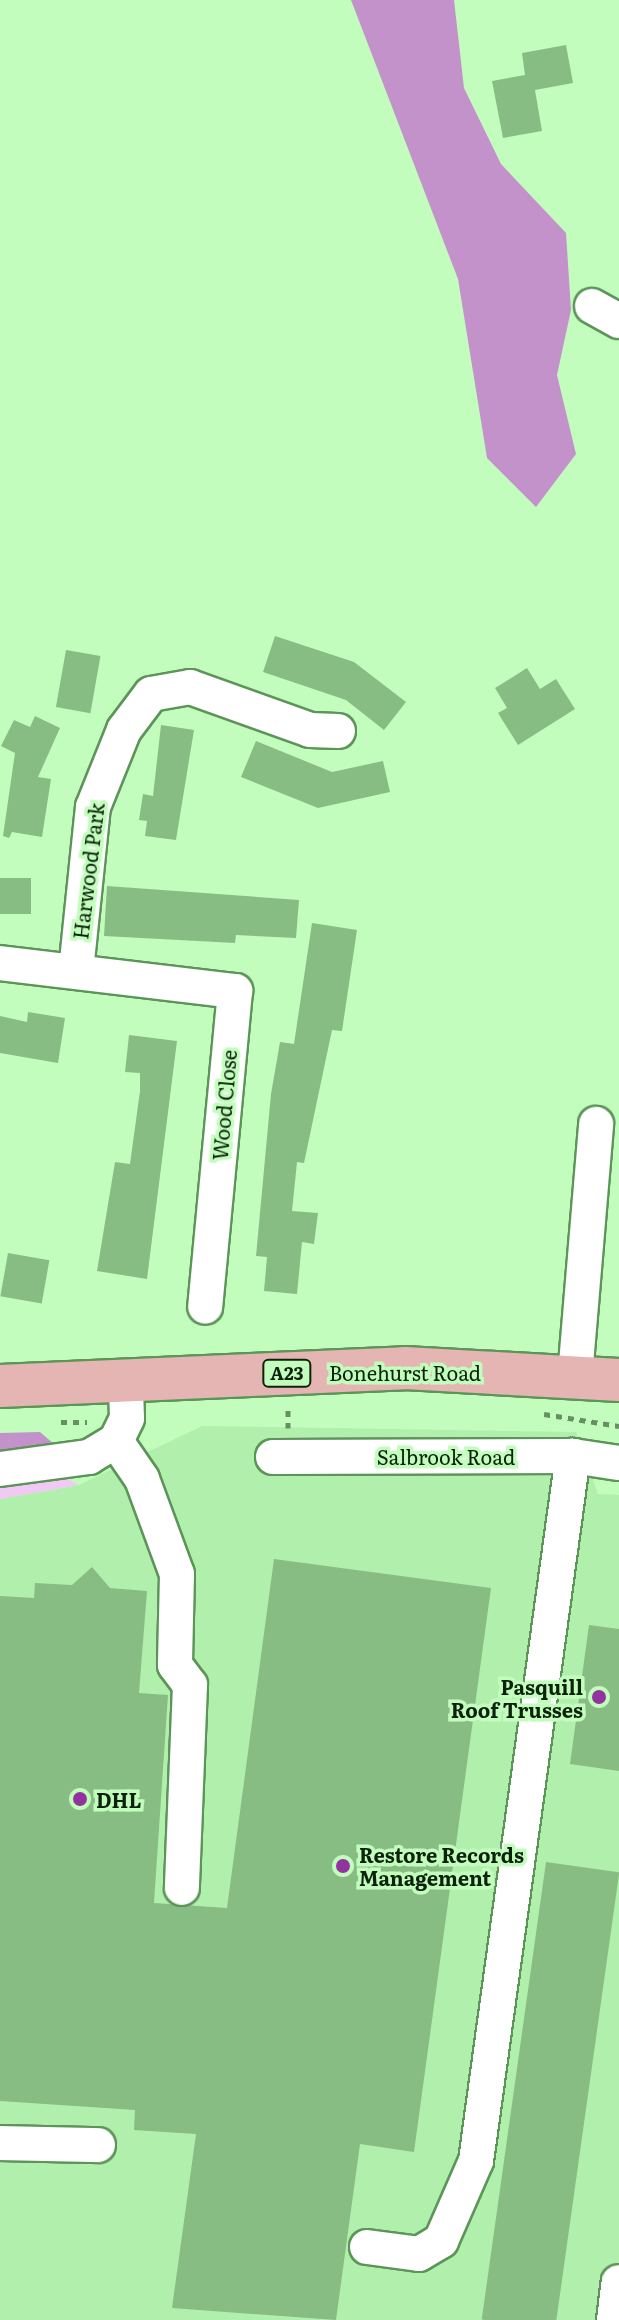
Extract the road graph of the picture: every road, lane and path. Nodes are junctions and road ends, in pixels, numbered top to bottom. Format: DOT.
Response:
graph roads {
  1 [pos="338,731"];
  2 [pos="0,963"];
  3 [pos="76,971"];
  4 [pos="596,1124"];
  5 [pos="205,1307"];
  6 [pos="575,1376"];
  7 [pos="619,1380"];
  8 [pos="0,1386"];
  9 [pos="303,1409"];
  10 [pos="274,1410"];
  11 [pos="527,1411"];
  12 [pos="123,1415"];
  13 [pos="55,1422"];
  14 [pos="619,1426"];
  15 [pos="573,1456"];
  16 [pos="273,1457"];
  17 [pos="619,1463"];
  18 [pos="0,1469"];
  19 [pos="182,1888"];
  20 [pos="0,2143"];
  21 [pos="98,2145"];
  22 [pos="367,2247"];
  23 [pos="619,2282"];
  24 [pos="614,2320"];
  1 -- 3 [label="street, Harwood Park"];
  2 -- 3 [label="street"];
  3 -- 5 [label="street, Wood Close"];
  4 -- 6 [label="street"];
  6 -- 7 [label="main road, Bonehurst Road / A23"];
  6 -- 12 [label="main road, Bonehurst Road / A23"];
  8 -- 12 [label="main road, Bonehurst Road / A23"];
  9 -- 10 [label="path"];
  11 -- 14 [label="path"];
  12 -- 13 [label="path"];
  12 -- 18 [label="street"];
  12 -- 19 [label="street"];
  15 -- 16 [label="street, Salbrook Road"];
  15 -- 17 [label="street, Salbrook Road"];
  15 -- 22 [label="street"];
  20 -- 21 [label="street"];
  23 -- 24 [label="street"];
}
